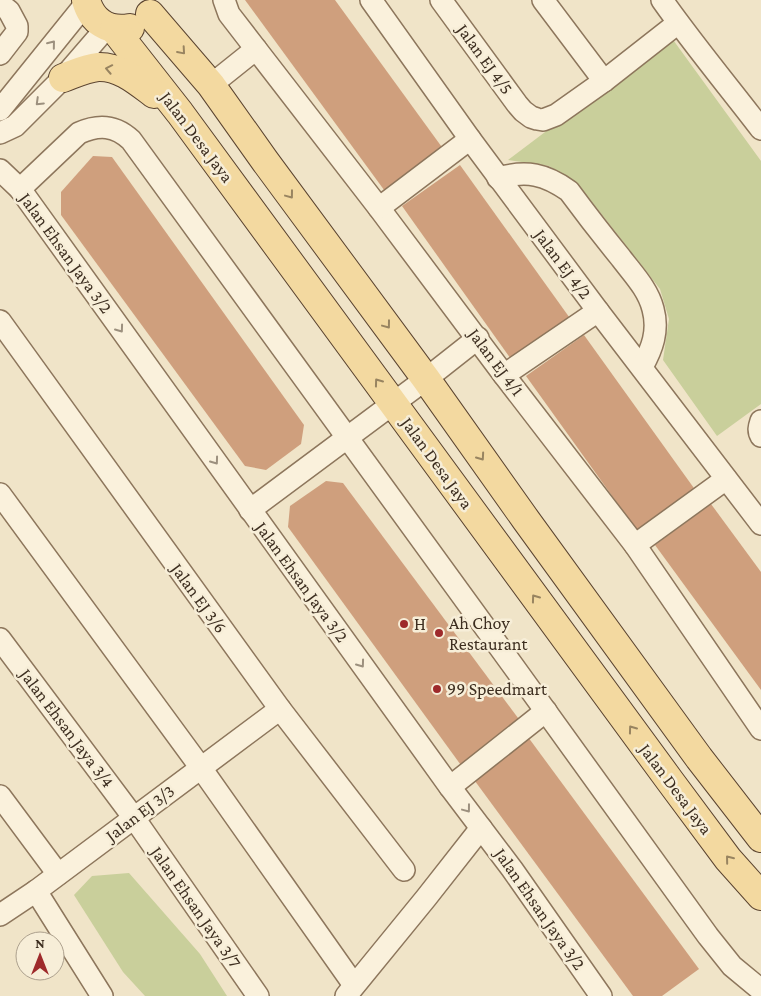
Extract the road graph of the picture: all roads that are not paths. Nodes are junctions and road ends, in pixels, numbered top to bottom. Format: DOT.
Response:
graph roads {
  1 [pos="224,0"];
  2 [pos="371,0"];
  3 [pos="441,0"];
  4 [pos="543,0"];
  5 [pos="662,0"];
  6 [pos="86,1"];
  7 [pos="0,4"];
  8 [pos="152,7"];
  9 [pos="678,23"];
  10 [pos="110,28"];
  11 [pos="256,49"];
  12 [pos="0,54"];
  13 [pos="64,78"];
  14 [pos="604,81"];
  15 [pos="211,85"];
  16 [pos="0,110"];
  17 [pos="180,113"];
  18 [pos="761,129"];
  19 [pos="0,134"];
  20 [pos="470,139"];
  21 [pos="264,161"];
  22 [pos="0,170"];
  23 [pos="498,178"];
  24 [pos="230,181"];
  25 [pos="20,189"];
  26 [pos="379,208"];
  27 [pos="598,311"];
  28 [pos="0,321"];
  29 [pos="478,338"];
  30 [pos="642,368"];
  31 [pos="504,375"];
  32 [pos="426,379"];
  33 [pos="394,404"];
  34 [pos="761,421"];
  35 [pos="761,436"];
  36 [pos="347,438"];
  37 [pos="726,478"];
  38 [pos="0,494"];
  39 [pos="250,510"];
  40 [pos="761,524"];
  41 [pos="635,545"];
  42 [pos="0,638"];
  43 [pos="280,709"];
  44 [pos="546,711"];
  45 [pos="761,729"];
  46 [pos="201,768"];
  47 [pos="450,787"];
  48 [pos="0,796"];
  49 [pos="134,818"];
  50 [pos="481,828"];
  51 [pos="761,838"];
  52 [pos="404,870"];
  53 [pos="58,874"];
  54 [pos="36,891"];
  55 [pos="761,896"];
  56 [pos="0,915"];
  57 [pos="761,990"];
  58 [pos="350,991"];
  59 [pos="102,996"];
  60 [pos="258,996"];
  61 [pos="601,996"];
  1 -- 11 [label="street, Jalan EJ 4/1"];
  2 -- 20 [label="street, Jalan EJ 4/2"];
  3 -- 14 [label="street, Jalan EJ 4/5"];
  4 -- 14 [label="street"];
  5 -- 9 [label="street"];
  6 -- 10 [label="main road, Jalan Desa Jaya"];
  16 -- 6 [label="street, one-way"];
  7 -- 12 [label="street"];
  8 -- 10 [label="main road"];
  8 -- 15 [label="main road, Jalan Desa Jaya, one-way"];
  9 -- 14 [label="street"];
  9 -- 18 [label="street"];
  10 -- 13 [label="street"];
  10 -- 17 [label="main road, Jalan Desa Jaya"];
  11 -- 15 [label="street"];
  11 -- 26 [label="street, Jalan EJ 4/1"];
  17 -- 13 [label="main road, one-way"];
  13 -- 19 [label="street, one-way"];
  15 -- 21 [label="main road, Jalan Desa Jaya"];
  17 -- 24 [label="main road, Jalan Desa Jaya"];
  20 -- 23 [label="street, Jalan EJ 4/2"];
  20 -- 26 [label="street"];
  21 -- 24 [label="main road"];
  21 -- 32 [label="main road, Jalan Desa Jaya, one-way"];
  22 -- 25 [label="street, Jalan Ehsan Jaya 3/2"];
  23 -- 27 [label="street, Jalan EJ 4/2"];
  23 -- 30 [label="street"];
  33 -- 24 [label="main road, Jalan Desa Jaya, one-way"];
  25 -- 36 [label="street"];
  25 -- 39 [label="street, Jalan Ehsan Jaya 3/2, one-way"];
  26 -- 29 [label="street, Jalan EJ 4/1"];
  27 -- 30 [label="street, Jalan EJ 4/2"];
  27 -- 31 [label="street"];
  28 -- 43 [label="street, Jalan EJ 3/6"];
  29 -- 31 [label="street, Jalan EJ 4/1"];
  29 -- 32 [label="street"];
  30 -- 37 [label="street, Jalan EJ 4/2"];
  31 -- 41 [label="street, Jalan EJ 4/1"];
  32 -- 33 [label="street"];
  32 -- 51 [label="main road, Jalan Desa Jaya, one-way"];
  33 -- 36 [label="street"];
  55 -- 33 [label="main road, Jalan Desa Jaya, one-way"];
  34 -- 35 [label="street"];
  36 -- 39 [label="street"];
  36 -- 44 [label="street"];
  37 -- 40 [label="street, Jalan EJ 4/2"];
  37 -- 41 [label="street"];
  38 -- 46 [label="street"];
  39 -- 47 [label="street, Jalan Ehsan Jaya 3/2, one-way"];
  41 -- 45 [label="street, Jalan EJ 4/1"];
  42 -- 49 [label="street, Jalan Ehsan Jaya 3/4"];
  43 -- 46 [label="street, Jalan EJ 3/3"];
  43 -- 52 [label="street, Jalan EJ 3/6"];
  44 -- 47 [label="street"];
  44 -- 57 [label="street"];
  46 -- 49 [label="street, Jalan EJ 3/3"];
  46 -- 58 [label="street"];
  47 -- 50 [label="street, Jalan Ehsan Jaya 3/2, one-way"];
  48 -- 53 [label="street"];
  49 -- 53 [label="street, Jalan EJ 3/3"];
  49 -- 60 [label="street, Jalan Ehsan Jaya 3/7"];
  50 -- 58 [label="street"];
  50 -- 61 [label="street, Jalan Ehsan Jaya 3/2"];
  53 -- 54 [label="street, Jalan EJ 3/3"];
  54 -- 56 [label="street, Jalan EJ 3/3"];
  54 -- 59 [label="street"];
}
